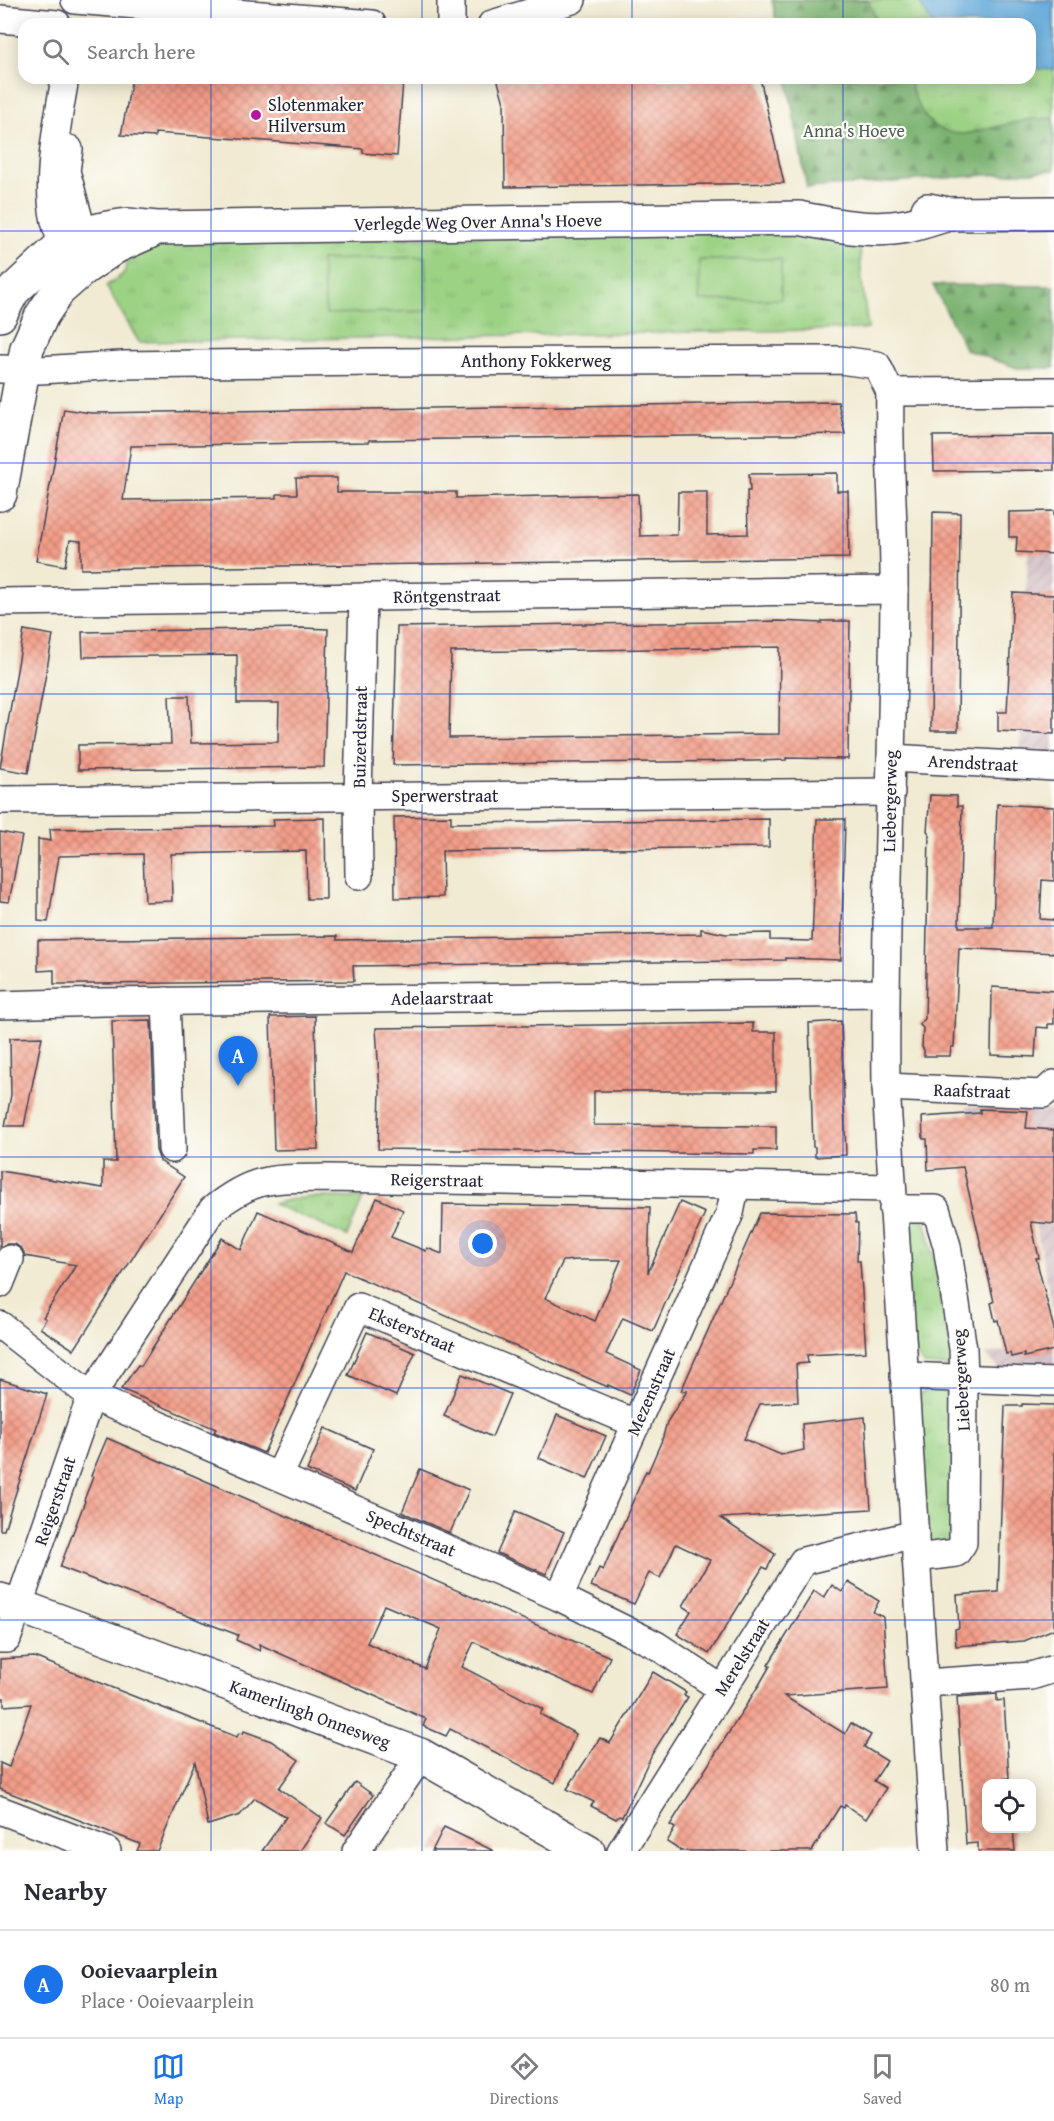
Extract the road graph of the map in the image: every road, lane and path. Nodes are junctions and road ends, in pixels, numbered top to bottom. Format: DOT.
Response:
graph roads {
  1 [pos="451,0"];
  2 [pos="572,0"];
  3 [pos="86,5"];
  4 [pos="76,18"];
  5 [pos="282,18"];
  6 [pos="451,18"];
  7 [pos="512,18"];
  8 [pos="0,19"];
  9 [pos="18,21"];
  10 [pos="64,84"];
  11 [pos="81,84"];
  12 [pos="1054,213"];
  13 [pos="157,228"];
  14 [pos="73,239"];
  15 [pos="84,268"];
  16 [pos="0,315"];
  17 [pos="11,369"];
  18 [pos="1054,391"];
  19 [pos="890,392"];
  20 [pos="0,494"];
  21 [pos="894,590"];
  22 [pos="363,597"];
  23 [pos="0,602"];
  24 [pos="891,758"];
  25 [pos="1054,767"];
  26 [pos="891,792"];
  27 [pos="358,796"];
  28 [pos="0,800"];
  29 [pos="359,876"];
  30 [pos="885,993"];
  31 [pos="166,1001"];
  32 [pos="0,1005"];
  33 [pos="1054,1084"];
  34 [pos="886,1087"];
  35 [pos="172,1149"];
  36 [pos="736,1184"];
  37 [pos="892,1198"];
  38 [pos="10,1259"];
  39 [pos="0,1284"];
  40 [pos="0,1325"];
  41 [pos="904,1376"];
  42 [pos="964,1378"];
  43 [pos="1054,1382"];
  44 [pos="91,1396"];
  45 [pos="637,1424"];
  46 [pos="279,1476"];
  47 [pos="915,1546"];
  48 [pos="560,1597"];
  49 [pos="10,1603"];
  50 [pos="0,1639"];
  51 [pos="1052,1674"];
  52 [pos="925,1683"];
  53 [pos="722,1689"];
  54 [pos="420,1755"];
  55 [pos="0,1810"];
  56 [pos="107,1851"];
  57 [pos="356,1851"];
  58 [pos="588,1851"];
  59 [pos="621,1851"];
  60 [pos="934,1851"];
  1 -- 6 [label="street"];
  2 -- 7 [label="street"];
  3 -- 4 [label="street"];
  3 -- 5 [label="street"];
  8 -- 9 [label="street"];
  10 -- 14 [label="street"];
  11 -- 14 [label="street"];
  12 -- 13 [label="main road, Verlegde Weg Over Anna's Hoeve"];
  13 -- 14 [label="main road, Verlegde Weg Over Anna's Hoeve"];
  13 -- 15 [label="main road, Verlegde Weg Over Anna's Hoeve"];
  14 -- 15 [label="street"];
  14 -- 16 [label="main road"];
  15 -- 17 [label="main road, Verlegde Weg Over Anna's Hoeve"];
  17 -- 19 [label="street, Anthony Fokkerweg"];
  17 -- 20 [label="main road, Verlegde Weg Over Anna's Hoeve"];
  18 -- 19 [label="street"];
  19 -- 21 [label="street, Liebergerweg"];
  21 -- 22 [label="street, Röntgenstraat"];
  21 -- 24 [label="street, Liebergerweg"];
  22 -- 23 [label="street, Röntgenstraat"];
  22 -- 27 [label="street, Buizerdstraat"];
  24 -- 25 [label="street, Arendstraat"];
  24 -- 26 [label="street, Liebergerweg"];
  26 -- 27 [label="street, Sperwerstraat"];
  26 -- 30 [label="street, Liebergerweg"];
  27 -- 28 [label="street, Sperwerstraat"];
  27 -- 29 [label="street, Buizerdstraat"];
  30 -- 31 [label="street, Adelaarstraat"];
  30 -- 34 [label="street, Liebergerweg"];
  31 -- 32 [label="street, Adelaarstraat"];
  31 -- 35 [label="street"];
  33 -- 34 [label="street, Raafstraat"];
  34 -- 37 [label="street, Liebergerweg"];
  36 -- 37 [label="street, Reigerstraat"];
  36 -- 44 [label="street, Reigerstraat"];
  36 -- 45 [label="street, Mezenstraat"];
  37 -- 41 [label="street, Liebergerweg"];
  37 -- 42 [label="street, Liebergerweg"];
  38 -- 39 [label="street"];
  40 -- 44 [label="street"];
  41 -- 42 [label="street"];
  41 -- 47 [label="street, Liebergerweg"];
  42 -- 43 [label="street"];
  42 -- 47 [label="street, Liebergerweg"];
  44 -- 46 [label="street, Spechtstraat"];
  44 -- 49 [label="street, Reigerstraat"];
  45 -- 46 [label="street, Eksterstraat"];
  45 -- 48 [label="street, Mezenstraat"];
  46 -- 48 [label="street, Spechtstraat"];
  47 -- 52 [label="street, Liebergerweg"];
  47 -- 53 [label="street, Merelstraat"];
  48 -- 53 [label="street, Spechtstraat"];
  49 -- 50 [label="street"];
  49 -- 54 [label="main road, Kamerlingh Onnesweg"];
  51 -- 52 [label="street"];
  52 -- 60 [label="street, Liebergerweg"];
  53 -- 59 [label="street, Merelstraat"];
  54 -- 57 [label="street"];
  54 -- 58 [label="main road, Kamerlingh Onnesweg"];
  55 -- 56 [label="street"];
}
